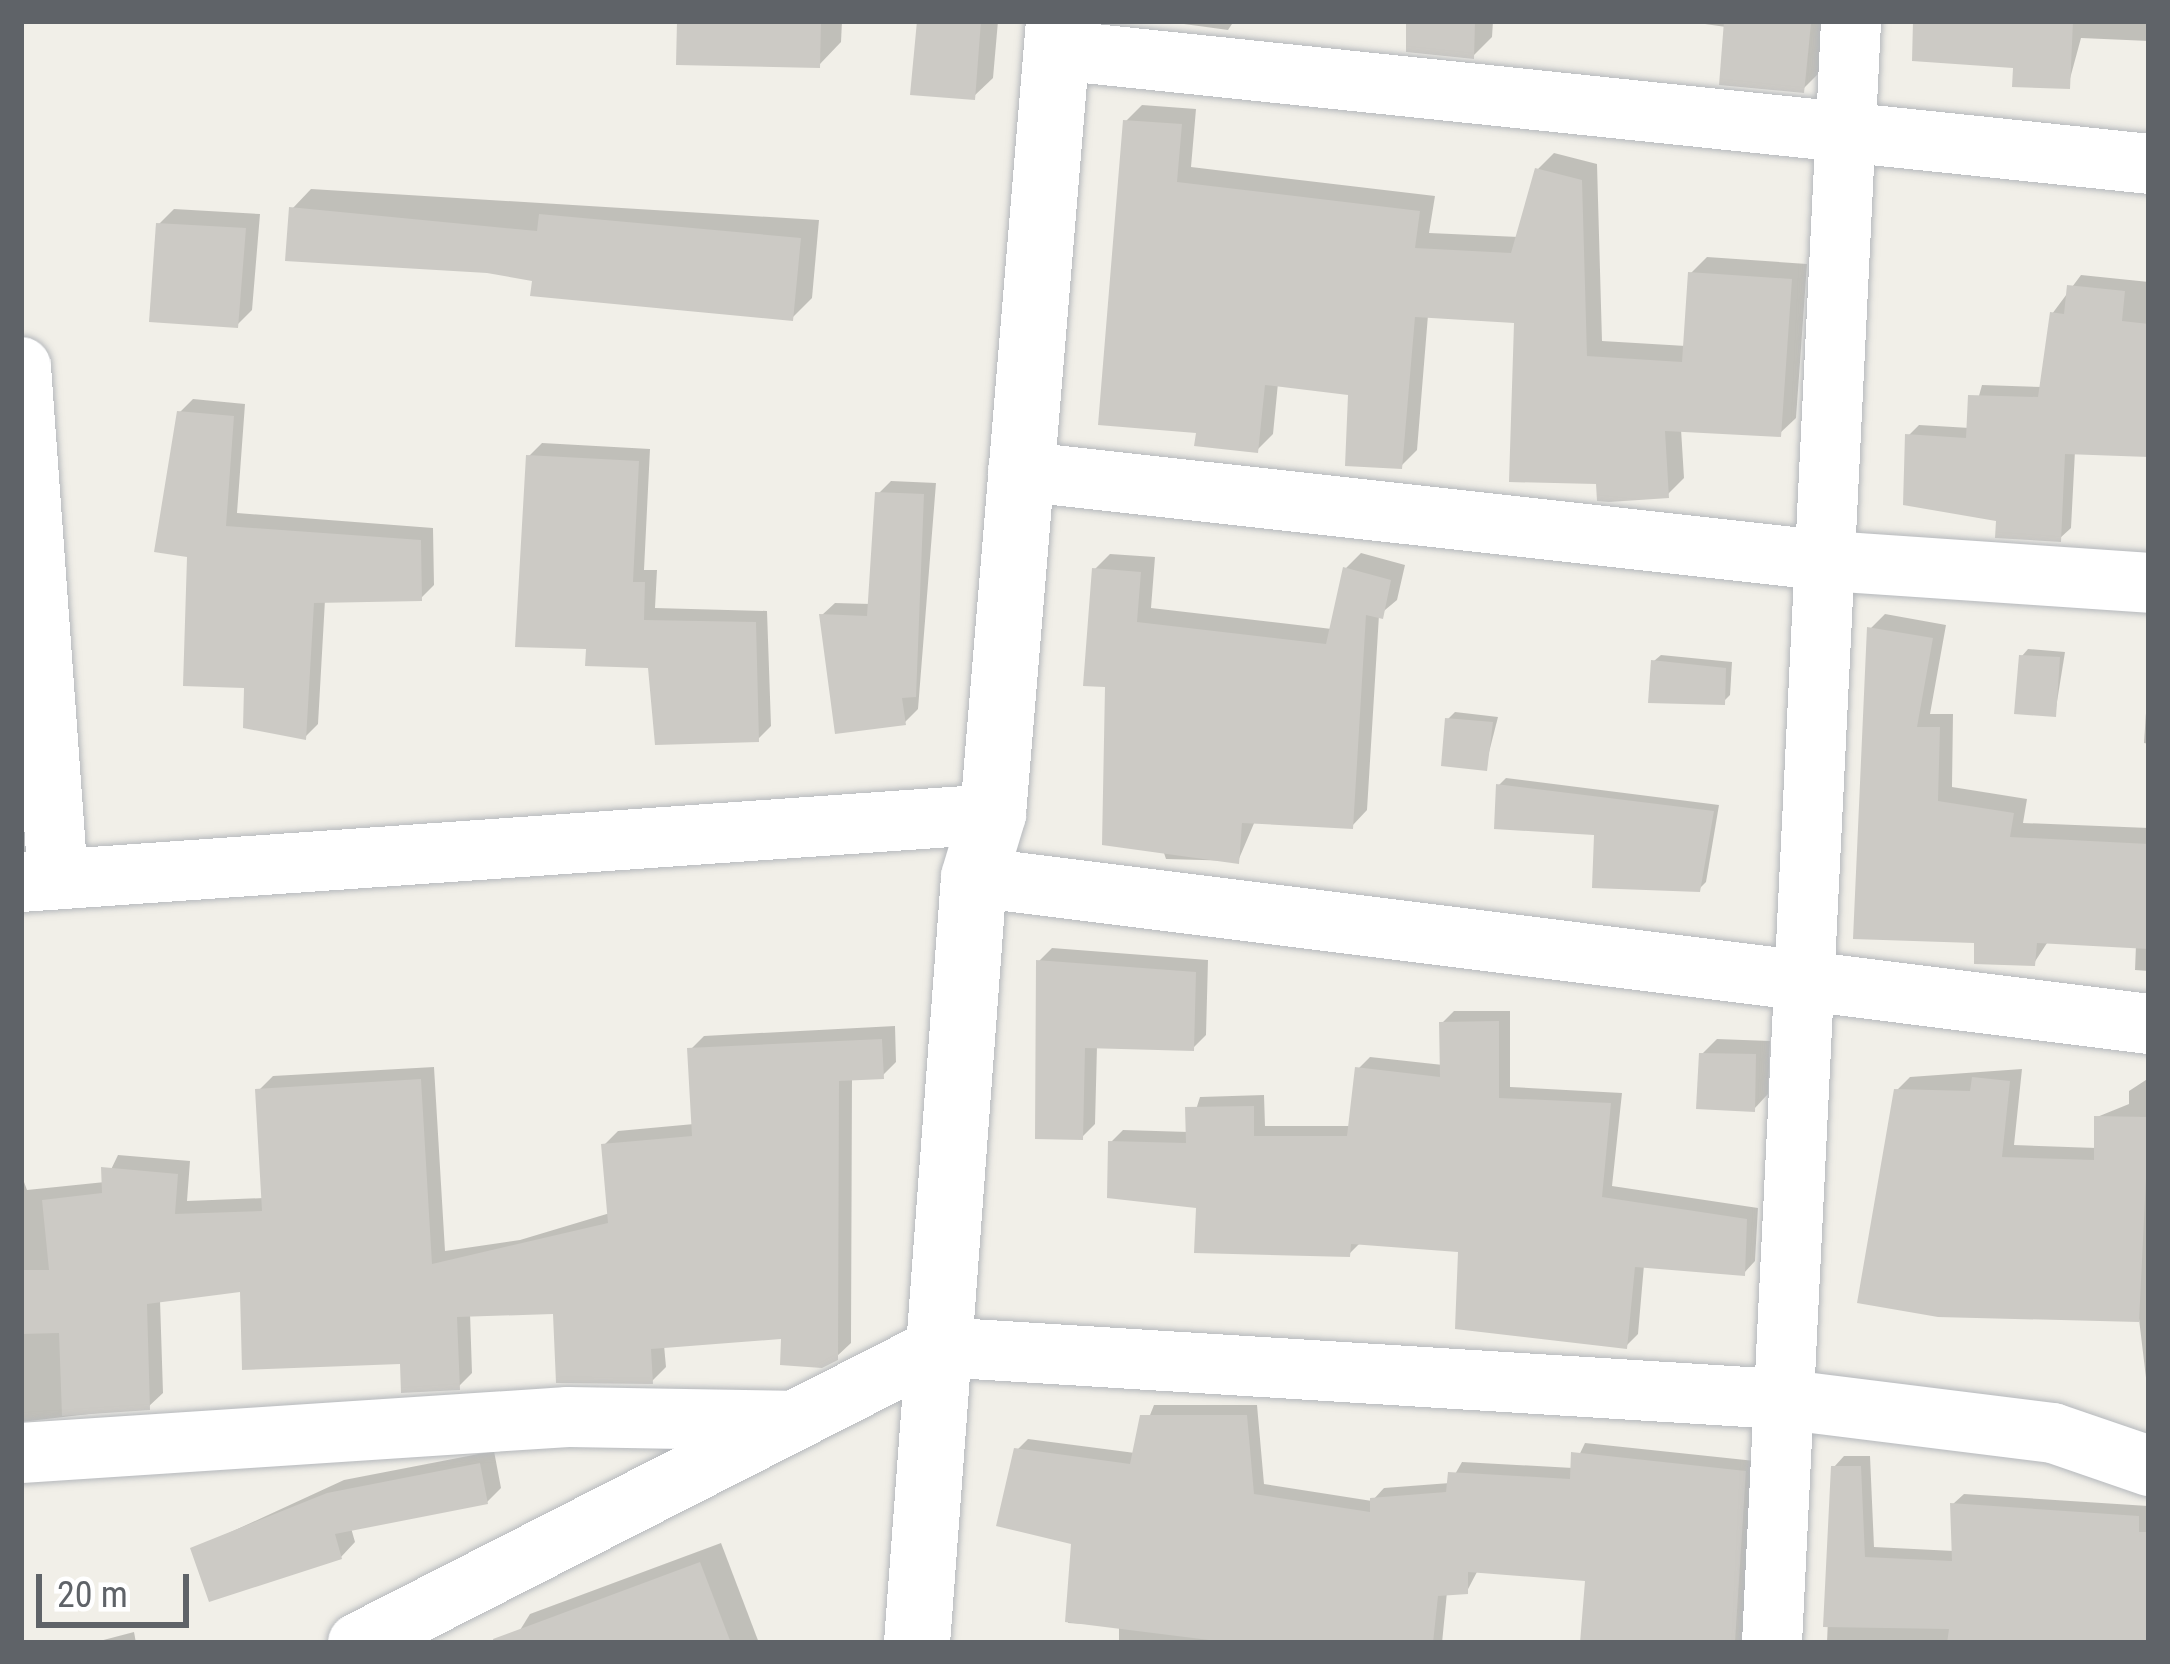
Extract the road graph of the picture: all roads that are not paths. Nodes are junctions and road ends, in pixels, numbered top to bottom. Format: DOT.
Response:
graph roads {
  1 [pos="1851,21"];
  2 [pos="1057,36"];
  3 [pos="1842,130"];
  4 [pos="2149,164"];
  5 [pos="22,384"];
  6 [pos="1018,471"];
  7 [pos="1829,561"];
  8 [pos="2149,584"];
  9 [pos="993,814"];
  10 [pos="974,877"];
  11 [pos="40,881"];
  12 [pos="1802,978"];
  13 [pos="2149,1024"];
  14 [pos="939,1347"];
  15 [pos="1780,1399"];
  16 [pos="796,1422"];
  17 [pos="21,1453"];
  18 [pos="2149,1466"];
  19 [pos="358,1643"];
  20 [pos="917,1643"];
  21 [pos="1772,1643"];
  1 -- 3 [label="street"];
  2 -- 3 [label="street"];
  2 -- 6 [label="street"];
  3 -- 4 [label="street"];
  3 -- 7 [label="street"];
  5 -- 11 [label="street"];
  6 -- 7 [label="street"];
  6 -- 9 [label="street"];
  7 -- 8 [label="street"];
  7 -- 12 [label="street"];
  9 -- 10 [label="street"];
  9 -- 11 [label="street"];
  10 -- 12 [label="street"];
  10 -- 14 [label="street"];
  12 -- 13 [label="street"];
  12 -- 15 [label="street"];
  14 -- 15 [label="street"];
  14 -- 16 [label="street"];
  14 -- 20 [label="street"];
  15 -- 18 [label="street"];
  15 -- 21 [label="street"];
  16 -- 17 [label="street"];
  16 -- 19 [label="street"];
}
